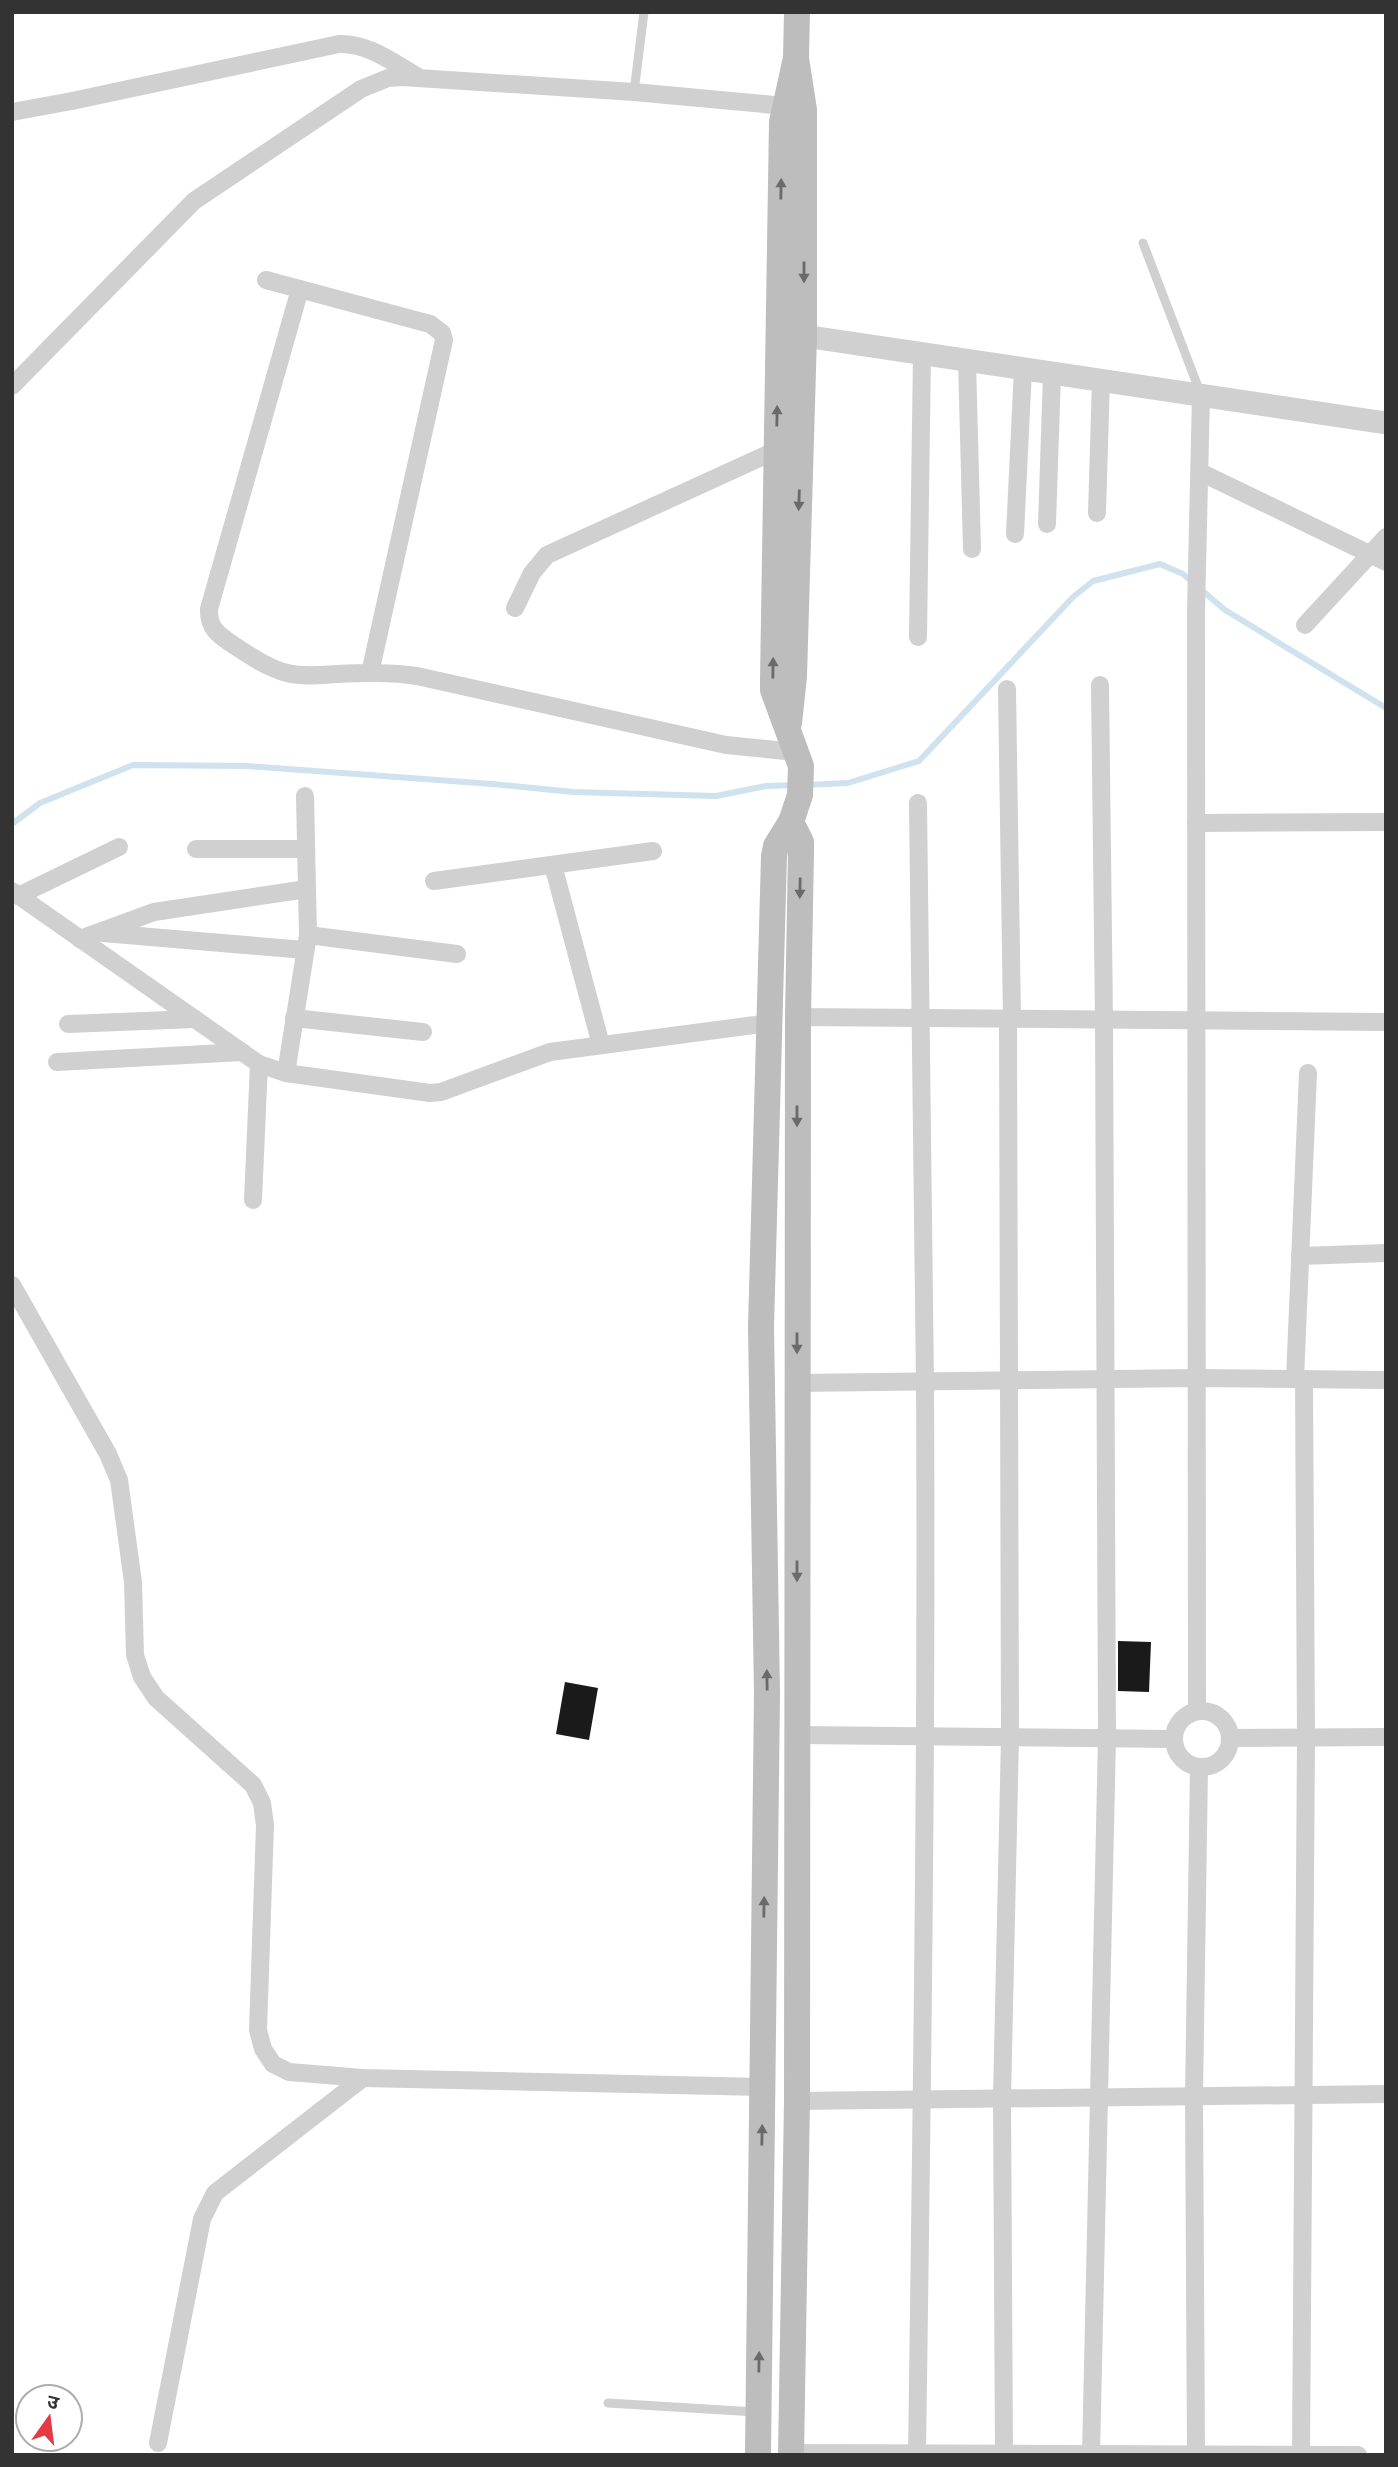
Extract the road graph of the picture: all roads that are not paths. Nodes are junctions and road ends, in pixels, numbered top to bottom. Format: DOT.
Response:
graph roads {
  1 [pos="644,12"];
  2 [pos="797,12"];
  3 [pos="796,58"];
  4 [pos="421,78"];
  5 [pos="634,92"];
  6 [pos="785,106"];
  7 [pos="12,112"];
  8 [pos="1143,243"];
  9 [pos="266,279"];
  10 [pos="300,289"];
  11 [pos="804,336"];
  12 [pos="922,354"];
  13 [pos="967,360"];
  14 [pos="1023,369"];
  15 [pos="1052,374"];
  16 [pos="1101,380"];
  17 [pos="12,386"];
  18 [pos="1201,395"];
  19 [pos="1386,423"];
  20 [pos="777,450"];
  21 [pos="1200,472"];
  22 [pos="1097,513"];
  23 [pos="1047,524"];
  24 [pos="1015,534"];
  25 [pos="1386,537"];
  26 [pos="972,549"];
  27 [pos="1369,555"];
  28 [pos="1386,562"];
  29 [pos="515,608"];
  30 [pos="1305,625"];
  31 [pos="918,637"];
  32 [pos="370,673"];
  33 [pos="1100,685"];
  34 [pos="1007,689"];
  35 [pos="795,750"];
  36 [pos="305,796"];
  37 [pos="918,803"];
  38 [pos="791,822"];
  39 [pos="1386,822"];
  40 [pos="1196,823"];
  41 [pos="119,847"];
  42 [pos="196,849"];
  43 [pos="306,849"];
  44 [pos="653,851"];
  45 [pos="553,865"];
  46 [pos="434,881"];
  47 [pos="307,890"];
  48 [pos="15,893"];
  49 [pos="89,936"];
  50 [pos="307,943"];
  51 [pos="457,954"];
  52 [pos="798,1017"];
  53 [pos="294,1018"];
  54 [pos="919,1018"];
  55 [pos="195,1019"];
  56 [pos="1010,1019"];
  57 [pos="1104,1020"];
  58 [pos="1196,1020"];
  59 [pos="1386,1022"];
  60 [pos="770,1023"];
  61 [pos="68,1024"];
  62 [pos="423,1032"];
  63 [pos="601,1045"];
  64 [pos="242,1052"];
  65 [pos="57,1062"];
  66 [pos="259,1064"];
  67 [pos="286,1073"];
  68 [pos="1308,1073"];
  69 [pos="253,1200"];
  70 [pos="1386,1253"];
  71 [pos="1300,1256"];
  72 [pos="12,1285"];
  73 [pos="1196,1378"];
  74 [pos="1105,1379"];
  75 [pos="1299,1379"];
  76 [pos="1010,1380"];
  77 [pos="1386,1380"];
  78 [pos="925,1381"];
  79 [pos="797,1383"];
  80 [pos="1197,1710"];
  81 [pos="797,1735"];
  82 [pos="925,1736"];
  83 [pos="1010,1737"];
  84 [pos="1386,1737"];
  85 [pos="1107,1738"];
  86 [pos="1231,1738"];
  87 [pos="1306,1738"];
  88 [pos="1173,1739"];
  89 [pos="1199,1768"];
  90 [pos="363,2078"];
  91 [pos="762,2087"];
  92 [pos="1386,2094"];
  93 [pos="1305,2095"];
  94 [pos="1194,2096"];
  95 [pos="1098,2097"];
  96 [pos="1002,2098"];
  97 [pos="923,2099"];
  98 [pos="797,2101"];
  99 [pos="608,2403"];
  100 [pos="759,2412"];
  101 [pos="158,2443"];
  102 [pos="791,2454"];
  103 [pos="917,2454"];
  104 [pos="1004,2454"];
  105 [pos="1091,2454"];
  106 [pos="1196,2454"];
  107 [pos="758,2455"];
  108 [pos="1301,2455"];
  109 [pos="1359,2455"];
  1 -- 5 [label="lane"];
  2 -- 3 [label="main road"];
  3 -- 6 [label="main road"];
  3 -- 11 [label="main road, one-way"];
  4 -- 5 [label="street"];
  4 -- 7 [label="street"];
  4 -- 17 [label="street"];
  5 -- 6 [label="street"];
  20 -- 6 [label="main road, one-way"];
  8 -- 18 [label="lane"];
  9 -- 10 [label="street"];
  10 -- 32 [label="street"];
  10 -- 32 [label="street"];
  11 -- 12 [label="street"];
  11 -- 35 [label="main road, one-way"];
  12 -- 13 [label="street"];
  12 -- 31 [label="street"];
  13 -- 14 [label="street"];
  13 -- 26 [label="street"];
  14 -- 15 [label="street"];
  14 -- 24 [label="street"];
  15 -- 16 [label="street"];
  15 -- 23 [label="street"];
  16 -- 18 [label="street"];
  16 -- 22 [label="street"];
  18 -- 19 [label="street"];
  18 -- 21 [label="street"];
  20 -- 29 [label="street"];
  35 -- 20 [label="main road, one-way"];
  21 -- 27 [label="street"];
  21 -- 40 [label="street"];
  25 -- 27 [label="street"];
  27 -- 28 [label="street"];
  27 -- 30 [label="street"];
  32 -- 35 [label="street"];
  33 -- 57 [label="street"];
  34 -- 56 [label="street"];
  35 -- 38 [label="main road"];
  36 -- 43 [label="street"];
  37 -- 54 [label="street"];
  38 -- 52 [label="main road, one-way"];
  38 -- 60 [label="main road"];
  39 -- 40 [label="street"];
  40 -- 58 [label="street"];
  41 -- 48 [label="street"];
  42 -- 43 [label="street"];
  43 -- 47 [label="street"];
  44 -- 45 [label="street"];
  45 -- 46 [label="street"];
  45 -- 63 [label="street"];
  47 -- 49 [label="street"];
  47 -- 50 [label="street"];
  48 -- 49 [label="street"];
  49 -- 50 [label="street"];
  49 -- 55 [label="street"];
  50 -- 51 [label="street"];
  50 -- 53 [label="street"];
  52 -- 54 [label="street"];
  52 -- 79 [label="main road, one-way"];
  53 -- 62 [label="street"];
  53 -- 67 [label="street"];
  54 -- 56 [label="street"];
  54 -- 78 [label="street"];
  55 -- 61 [label="street"];
  55 -- 64 [label="street"];
  56 -- 57 [label="street"];
  56 -- 76 [label="street"];
  57 -- 58 [label="street"];
  57 -- 74 [label="street"];
  58 -- 59 [label="street"];
  58 -- 73 [label="street"];
  60 -- 63 [label="street"];
  91 -- 60 [label="main road, one-way"];
  63 -- 67 [label="street"];
  64 -- 65 [label="street"];
  64 -- 66 [label="street"];
  66 -- 67 [label="street"];
  66 -- 69 [label="street"];
  68 -- 71 [label="street"];
  70 -- 71 [label="street"];
  71 -- 75 [label="street"];
  72 -- 90 [label="street"];
  73 -- 74 [label="street"];
  73 -- 75 [label="street"];
  73 -- 80 [label="street"];
  74 -- 76 [label="street"];
  74 -- 85 [label="street"];
  75 -- 77 [label="street"];
  75 -- 87 [label="street"];
  76 -- 78 [label="street"];
  76 -- 83 [label="street"];
  78 -- 79 [label="street"];
  78 -- 82 [label="street"];
  79 -- 81 [label="main road, one-way"];
  80 -- 86 [label="street"];
  80 -- 88 [label="street"];
  81 -- 82 [label="street"];
  81 -- 98 [label="main road"];
  82 -- 83 [label="street"];
  82 -- 97 [label="street"];
  83 -- 85 [label="street"];
  83 -- 96 [label="street"];
  84 -- 87 [label="street"];
  85 -- 88 [label="street"];
  85 -- 95 [label="street"];
  86 -- 87 [label="street"];
  86 -- 89 [label="street"];
  87 -- 93 [label="street"];
  88 -- 89 [label="street"];
  89 -- 94 [label="street"];
  90 -- 91 [label="street"];
  90 -- 101 [label="street"];
  100 -- 91 [label="main road, one-way"];
  92 -- 93 [label="street"];
  93 -- 94 [label="street"];
  93 -- 108 [label="street"];
  94 -- 95 [label="street"];
  94 -- 106 [label="street"];
  95 -- 96 [label="street"];
  95 -- 105 [label="street"];
  96 -- 97 [label="street"];
  96 -- 104 [label="street"];
  97 -- 98 [label="street"];
  97 -- 103 [label="street"];
  98 -- 102 [label="main road"];
  99 -- 100 [label="lane"];
  100 -- 107 [label="main road"];
  102 -- 103 [label="street"];
  103 -- 104 [label="street"];
  104 -- 105 [label="street"];
  105 -- 106 [label="street"];
  106 -- 108 [label="street"];
  108 -- 109 [label="street"];
}
